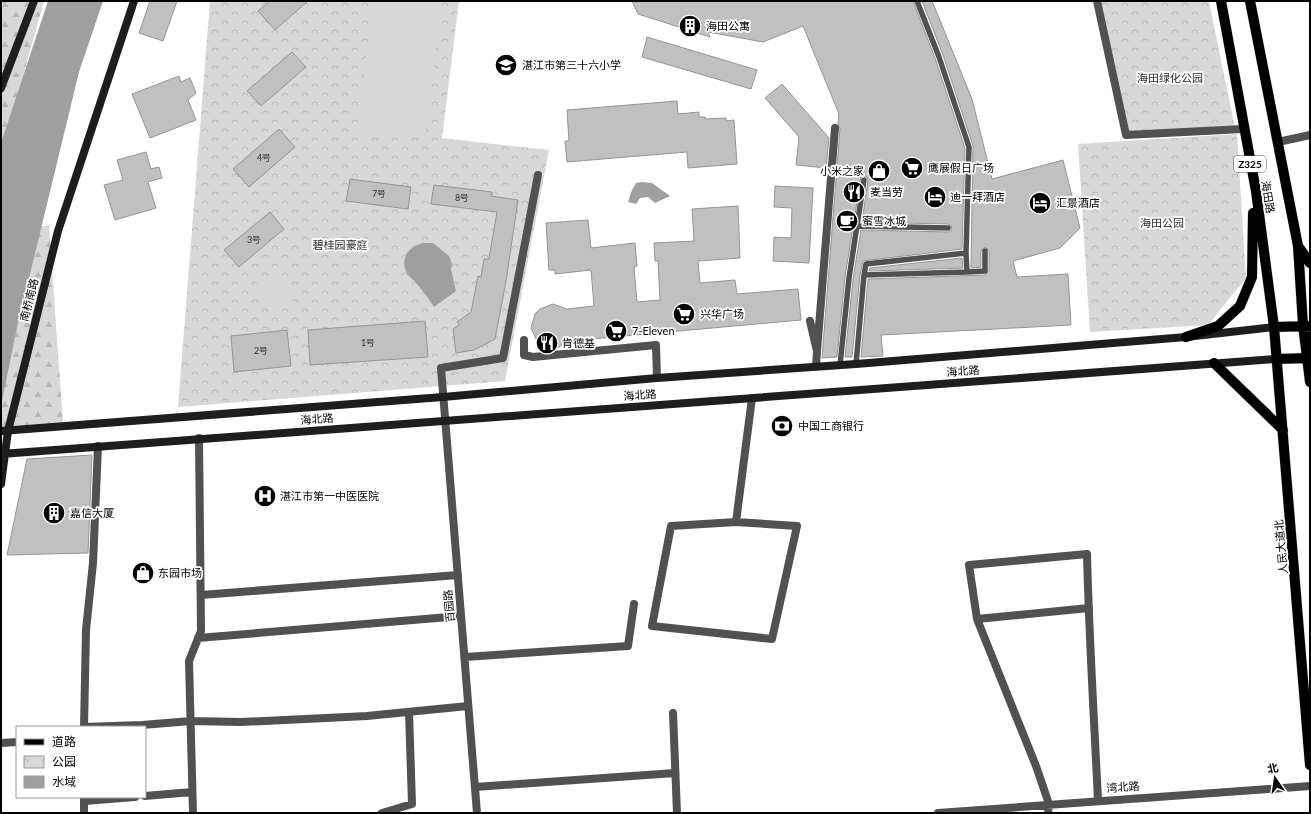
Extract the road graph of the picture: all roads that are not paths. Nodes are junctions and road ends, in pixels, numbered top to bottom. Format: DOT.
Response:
graph roads {
  1 [pos="34,1"];
  2 [pos="134,1"];
  3 [pos="917,1"];
  4 [pos="1097,1"];
  5 [pos="1221,1"];
  6 [pos="1250,1"];
  7 [pos="1,88"];
  8 [pos="835,128"];
  9 [pos="1243,129"];
  10 [pos="1310,135"];
  11 [pos="1278,142"];
  12 [pos="538,175"];
  13 [pos="864,180"];
  14 [pos="1256,191"];
  15 [pos="857,226"];
  16 [pos="948,228"];
  17 [pos="1298,246"];
  18 [pos="985,251"];
  19 [pos="966,252"];
  20 [pos="1310,263"];
  21 [pos="966,272"];
  22 [pos="864,275"];
  23 [pos="810,321"];
  24 [pos="1307,326"];
  25 [pos="1274,327"];
  26 [pos="1186,336"];
  27 [pos="524,340"];
  28 [pos="817,351"];
  29 [pos="1309,358"];
  30 [pos="1276,359"];
  31 [pos="856,364"];
  32 [pos="1214,364"];
  33 [pos="840,365"];
  34 [pos="816,366"];
  35 [pos="657,378"];
  36 [pos="1310,382"];
  37 [pos="443,397"];
  38 [pos="752,398"];
  39 [pos="445,422"];
  40 [pos="1284,430"];
  41 [pos="4,431"];
  42 [pos="199,438"];
  43 [pos="98,446"];
  44 [pos="3,454"];
  45 [pos="1,484"];
  46 [pos="736,522"];
  47 [pos="458,575"];
  48 [pos="201,595"];
  49 [pos="634,604"];
  50 [pos="1089,608"];
  51 [pos="461,616"];
  52 [pos="977,619"];
  53 [pos="198,638"];
  54 [pos="464,657"];
  55 [pos="468,706"];
  56 [pos="409,712"];
  57 [pos="673,713"];
  58 [pos="191,721"];
  59 [pos="84,726"];
  60 [pos="113,726"];
  61 [pos="16,742"];
  62 [pos="1,743"];
  63 [pos="1310,765"];
  64 [pos="675,773"];
  65 [pos="1310,786"];
  66 [pos="475,788"];
  67 [pos="192,792"];
  68 [pos="146,796"];
  69 [pos="110,798"];
  70 [pos="84,799"];
  71 [pos="1098,800"];
  72 [pos="1049,804"];
  73 [pos="84,813"];
  74 [pos="193,813"];
  75 [pos="382,813"];
  76 [pos="477,813"];
  77 [pos="677,813"];
  78 [pos="938,813"];
  79 [pos="1048,813"];
  1 -- 7 [label="street"];
  2 -- 41 [label="street, 南桥南路"];
  3 -- 19 [label="lane"];
  4 -- 9 [label="street"];
  5 -- 9 [label="main road, 海田路 / Z325"];
  6 -- 11 [label="main road, 海田路 / Z325"];
  8 -- 28 [label="street"];
  9 -- 14 [label="main road, 海田路 / Z325"];
  10 -- 11 [label="street"];
  11 -- 17 [label="main road, 海田路 / Z325"];
  12 -- 37 [label="street, 百园路"];
  13 -- 15 [label="lane"];
  14 -- 25 [label="main road, 海田路 / Z325"];
  14 -- 26 [label="main road"];
  15 -- 16 [label="lane"];
  15 -- 33 [label="lane"];
  17 -- 20 [label="main road"];
  17 -- 24 [label="main road, 海田路 / Z325"];
  18 -- 21 [label="lane"];
  19 -- 21 [label="lane"];
  19 -- 22 [label="lane"];
  21 -- 22 [label="lane"];
  22 -- 31 [label="lane"];
  23 -- 28 [label="street"];
  24 -- 25 [label="main road"];
  24 -- 29 [label="main road, Z325"];
  25 -- 26 [label="street, 海北路"];
  25 -- 30 [label="main road, 人民大道北"];
  26 -- 31 [label="street, 海北路"];
  27 -- 35 [label="street"];
  28 -- 34 [label="street"];
  29 -- 30 [label="main road"];
  29 -- 36 [label="main road, Z325"];
  30 -- 32 [label="street, 海北路"];
  30 -- 40 [label="main road, 人民大道北"];
  31 -- 33 [label="street, 海北路"];
  32 -- 38 [label="street, 海北路"];
  32 -- 40 [label="main road"];
  33 -- 34 [label="street, 海北路"];
  34 -- 35 [label="street, 海北路"];
  35 -- 37 [label="street, 海北路"];
  37 -- 39 [label="street, 百园路"];
  37 -- 41 [label="street, 海北路"];
  38 -- 39 [label="street, 海北路"];
  38 -- 46 [label="street"];
  39 -- 42 [label="street, 海北路"];
  39 -- 47 [label="street, 百园路"];
  40 -- 63 [label="main road, 人民大道北"];
  41 -- 44 [label="street, 南桥南路"];
  42 -- 43 [label="street, 海北路"];
  42 -- 48 [label="street"];
  43 -- 44 [label="street, 海北路"];
  43 -- 59 [label="street"];
  44 -- 45 [label="street, 南桥南路"];
  46 -- 46 [label="street"];
  47 -- 48 [label="street"];
  47 -- 51 [label="street, 百园路"];
  48 -- 53 [label="street"];
  49 -- 54 [label="street"];
  50 -- 52 [label="street"];
  50 -- 52 [label="street"];
  50 -- 71 [label="street"];
  51 -- 53 [label="street"];
  51 -- 54 [label="street, 百园路"];
  52 -- 72 [label="street"];
  53 -- 58 [label="street"];
  54 -- 55 [label="street, 百园路"];
  55 -- 56 [label="street"];
  55 -- 66 [label="street, 百园路"];
  56 -- 58 [label="street"];
  56 -- 75 [label="street"];
  57 -- 64 [label="street"];
  58 -- 60 [label="street"];
  58 -- 67 [label="street"];
  61 -- 62 [label="street"];
  64 -- 66 [label="street"];
  64 -- 77 [label="street"];
  65 -- 71 [label="street, 湾北路"];
  66 -- 76 [label="street, 百园路"];
  67 -- 68 [label="street"];
  67 -- 74 [label="street"];
  69 -- 70 [label="street"];
  70 -- 73 [label="street"];
  71 -- 72 [label="street, 湾北路"];
  72 -- 78 [label="street, 湾北路"];
  72 -- 79 [label="street"];
}
